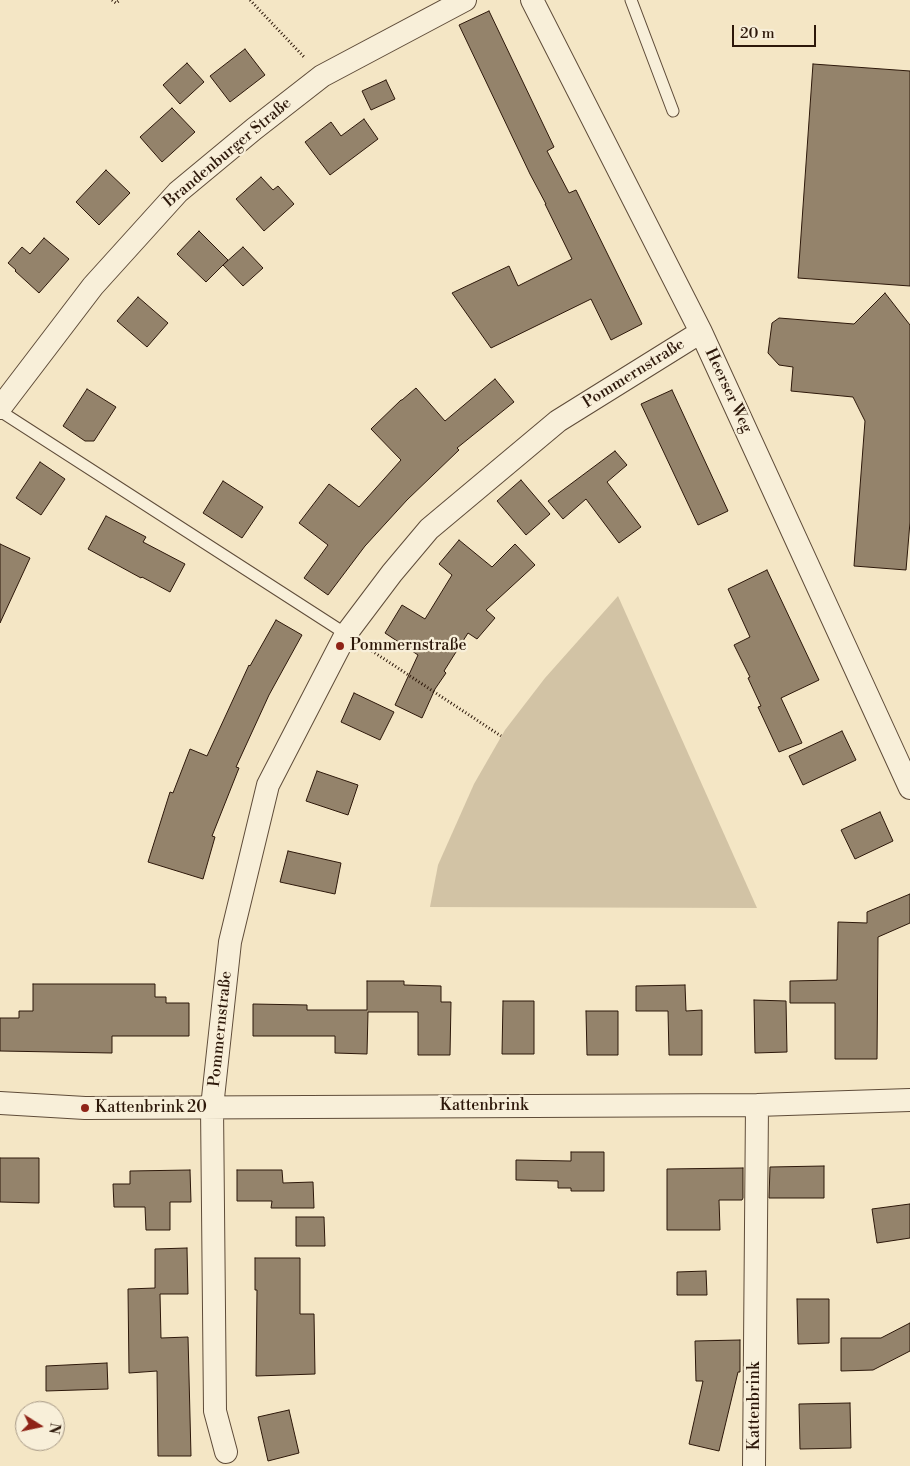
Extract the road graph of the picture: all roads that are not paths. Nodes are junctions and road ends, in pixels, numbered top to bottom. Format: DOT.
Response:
graph roads {
  1 [pos="465,0"];
  2 [pos="532,0"];
  3 [pos="631,0"];
  4 [pos="673,112"];
  5 [pos="701,332"];
  6 [pos="0,410"];
  7 [pos="346,634"];
  8 [pos="910,788"];
  9 [pos="910,1100"];
  10 [pos="0,1103"];
  11 [pos="757,1105"];
  12 [pos="212,1107"];
  13 [pos="226,1452"];
  14 [pos="754,1466"];
  1 -- 6 [label="street, Brandenburger Straße"];
  2 -- 5 [label="street, Heerser Weg"];
  3 -- 4 [label="lane"];
  5 -- 7 [label="street, Pommernstraße"];
  5 -- 8 [label="street, Heerser Weg"];
  6 -- 7 [label="lane"];
  7 -- 12 [label="street, Pommernstraße"];
  9 -- 11 [label="street, Kattenbrink"];
  10 -- 12 [label="street, Kattenbrink"];
  11 -- 12 [label="street, Kattenbrink"];
  11 -- 14 [label="street, Kattenbrink"];
  12 -- 13 [label="street"];
}
